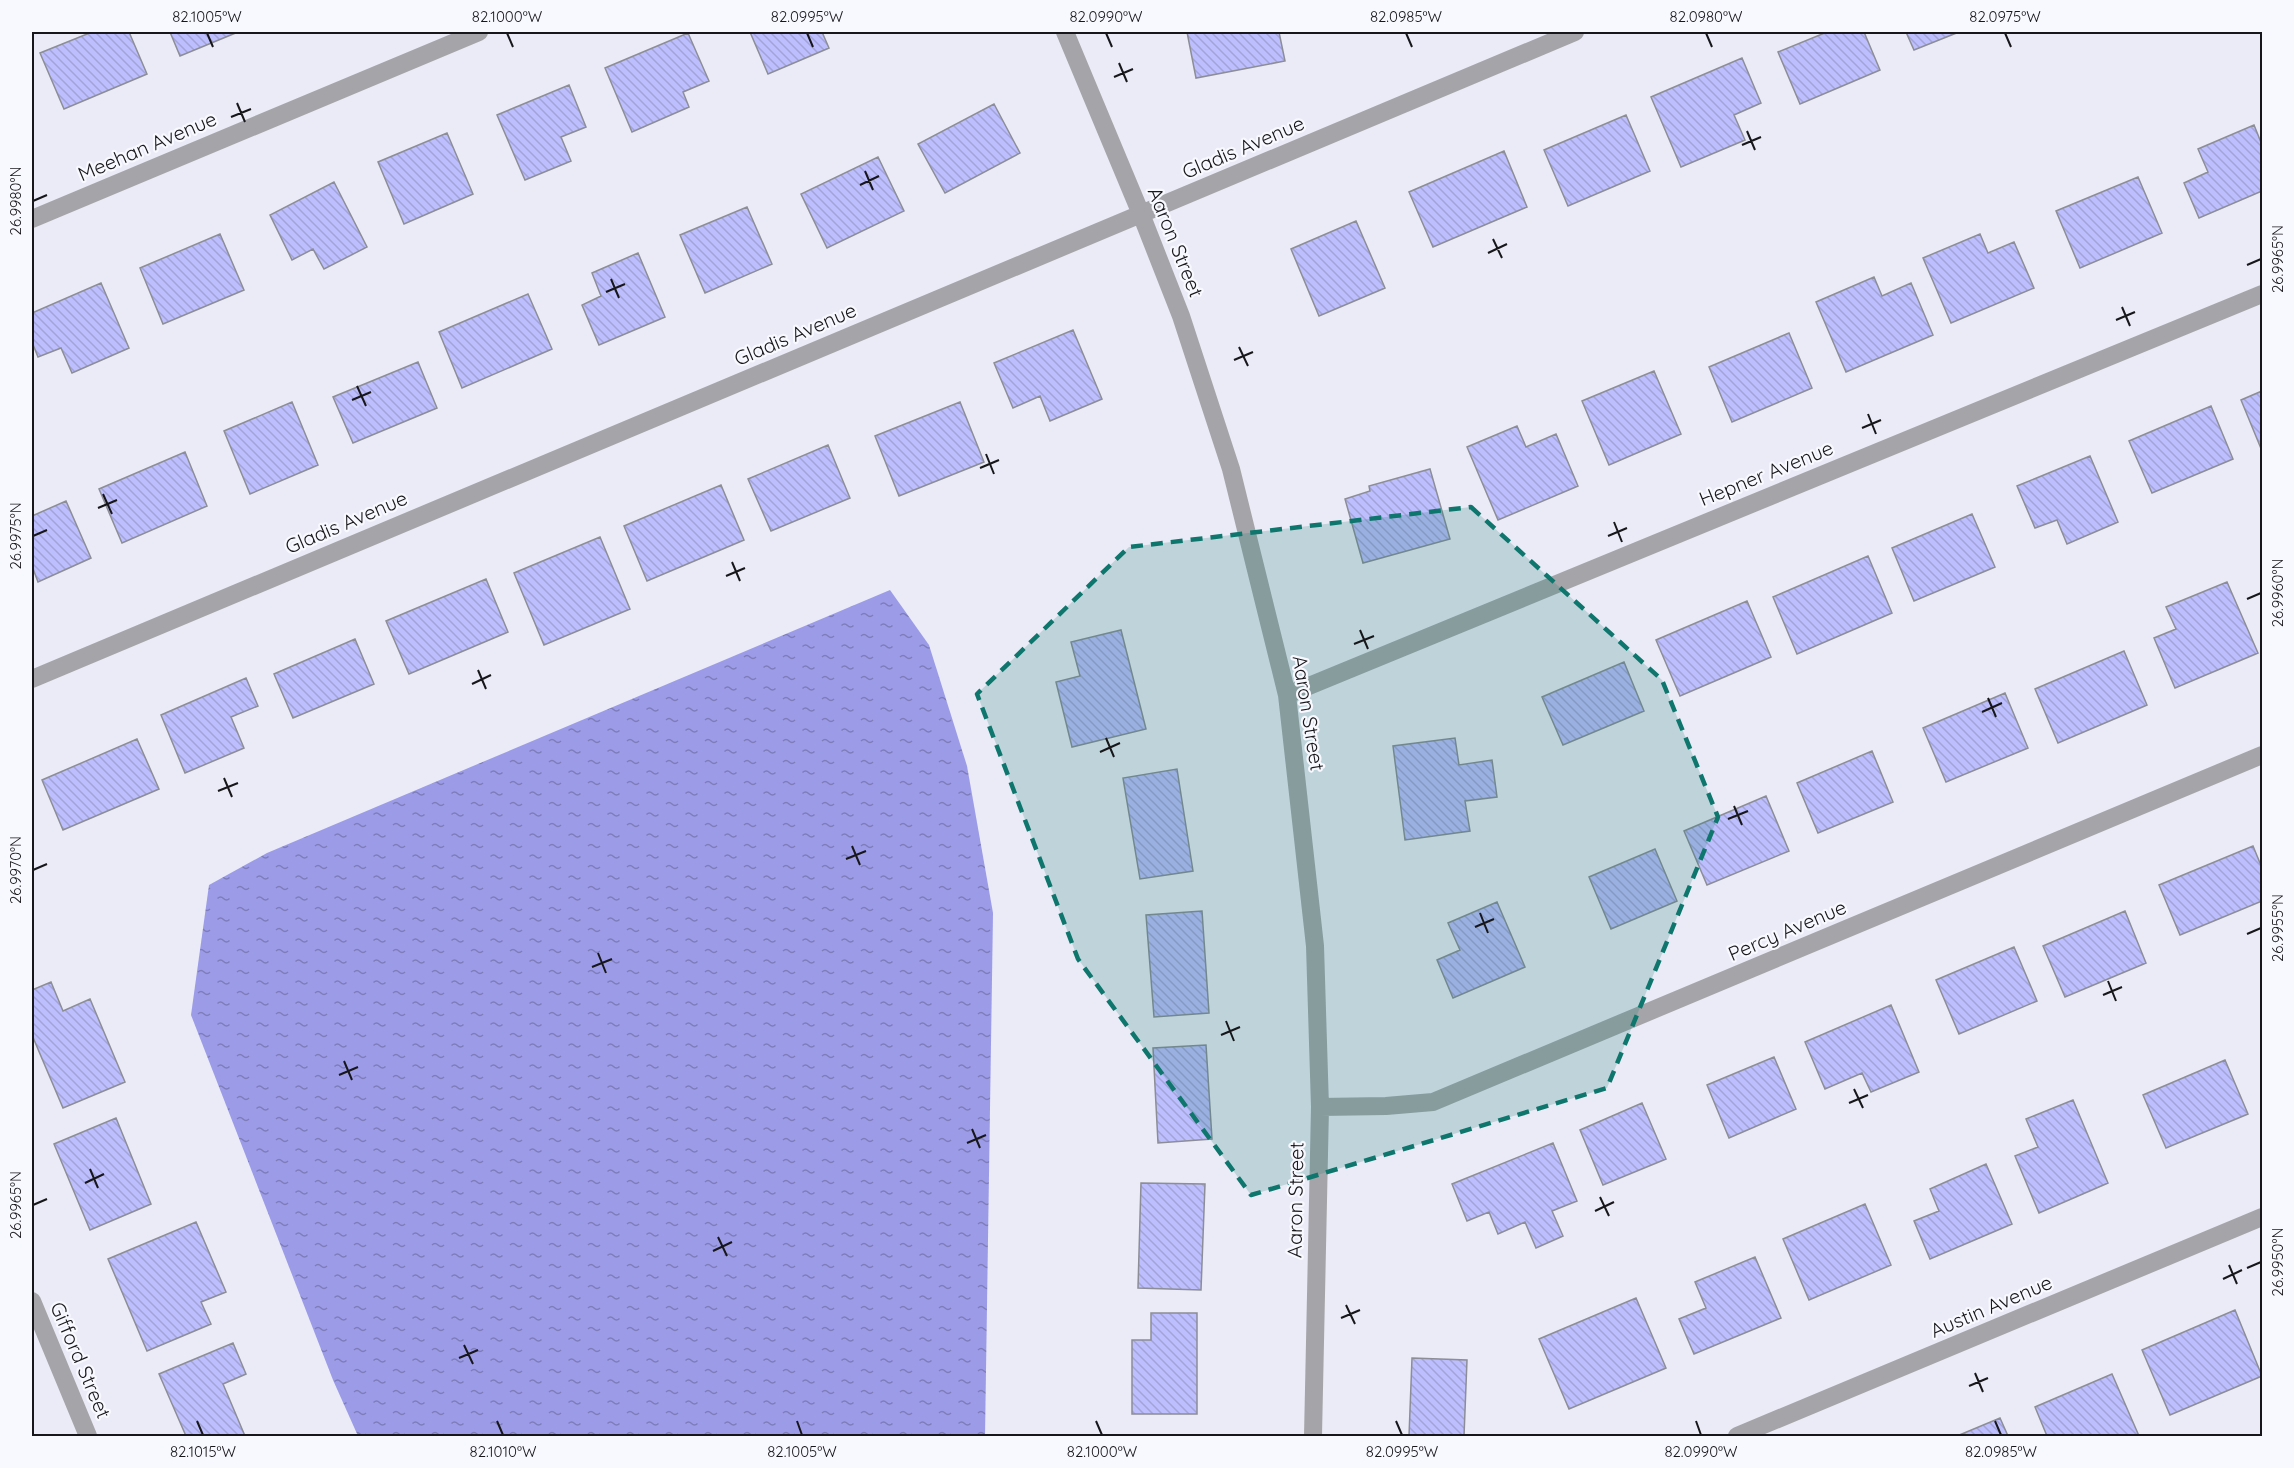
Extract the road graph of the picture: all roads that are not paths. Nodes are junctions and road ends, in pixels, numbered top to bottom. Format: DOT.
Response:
graph roads {
  1 [pos="479,32"];
  2 [pos="1065,32"];
  3 [pos="1575,32"];
  4 [pos="1141,214"];
  5 [pos="32,219"];
  6 [pos="2262,294"];
  7 [pos="32,679"];
  8 [pos="1287,695"];
  9 [pos="2262,755"];
  10 [pos="1320,1107"];
  11 [pos="2262,1217"];
  12 [pos="32,1301"];
  13 [pos="88,1437"];
  14 [pos="1313,1437"];
  15 [pos="1737,1437"];
  1 -- 5 [label="street, Meehan Avenue"];
  2 -- 4 [label="street, Aaron Street"];
  3 -- 4 [label="street, Gladis Avenue"];
  4 -- 7 [label="street, Gladis Avenue"];
  4 -- 8 [label="street, Aaron Street"];
  6 -- 8 [label="street, Hepner Avenue"];
  8 -- 10 [label="street, Aaron Street"];
  9 -- 10 [label="street, Percy Avenue"];
  10 -- 14 [label="street, Aaron Street"];
  11 -- 15 [label="street, Austin Avenue"];
  12 -- 13 [label="street, Gifford Street"];
}
